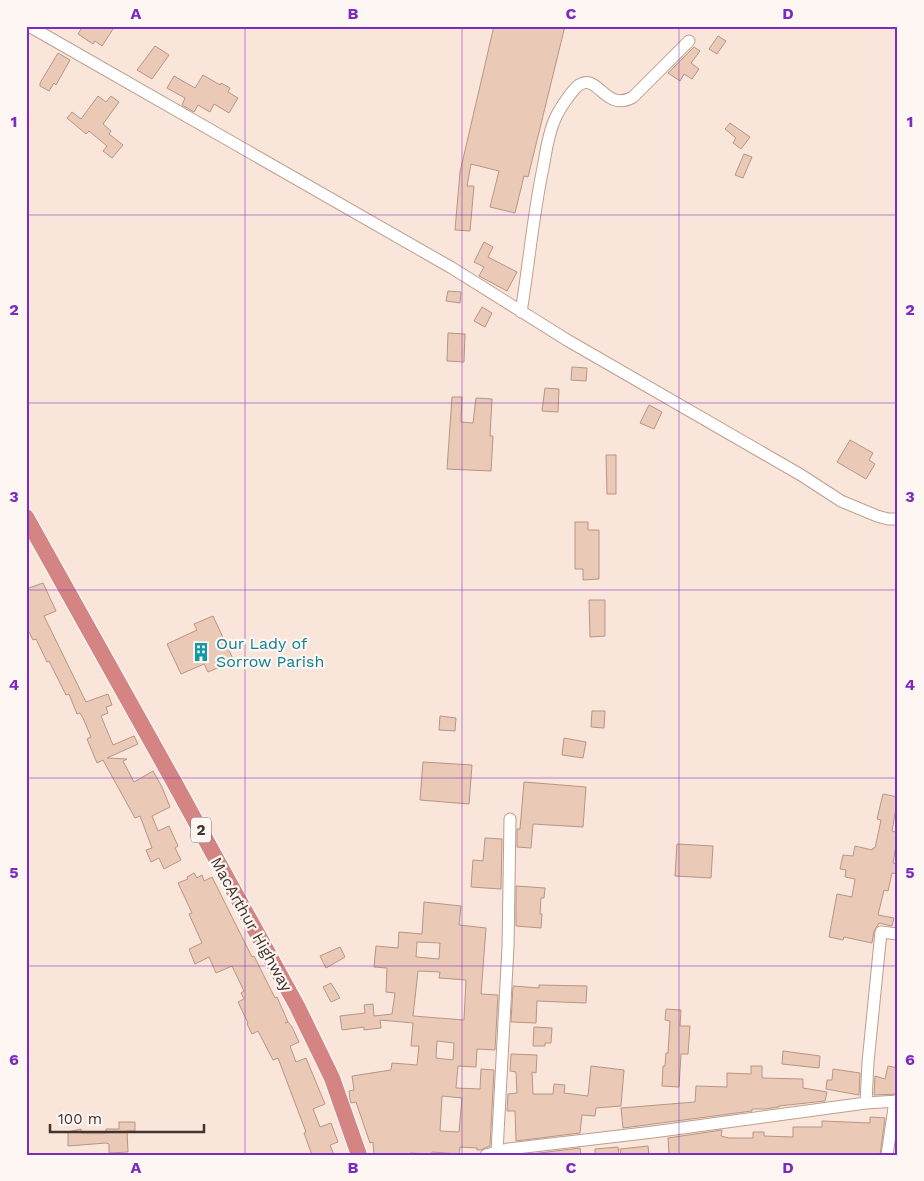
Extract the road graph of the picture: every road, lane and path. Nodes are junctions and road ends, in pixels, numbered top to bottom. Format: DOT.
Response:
graph roads {
  1 [pos="29,26"];
  2 [pos="689,41"];
  3 [pos="521,312"];
  4 [pos="26,517"];
  5 [pos="898,519"];
  6 [pos="510,819"];
  7 [pos="898,934"];
  8 [pos="896,1101"];
  9 [pos="866,1103"];
  10 [pos="492,1153"];
  11 [pos="359,1155"];
  12 [pos="887,1155"];
  1 -- 3 [label="street"];
  2 -- 3 [label="street"];
  3 -- 5 [label="street"];
  4 -- 11 [label="highway, MacArthur Highway / 2"];
  6 -- 10 [label="street"];
  7 -- 9 [label="street"];
  8 -- 9 [label="street"];
  8 -- 12 [label="street"];
  9 -- 10 [label="street"];
}
